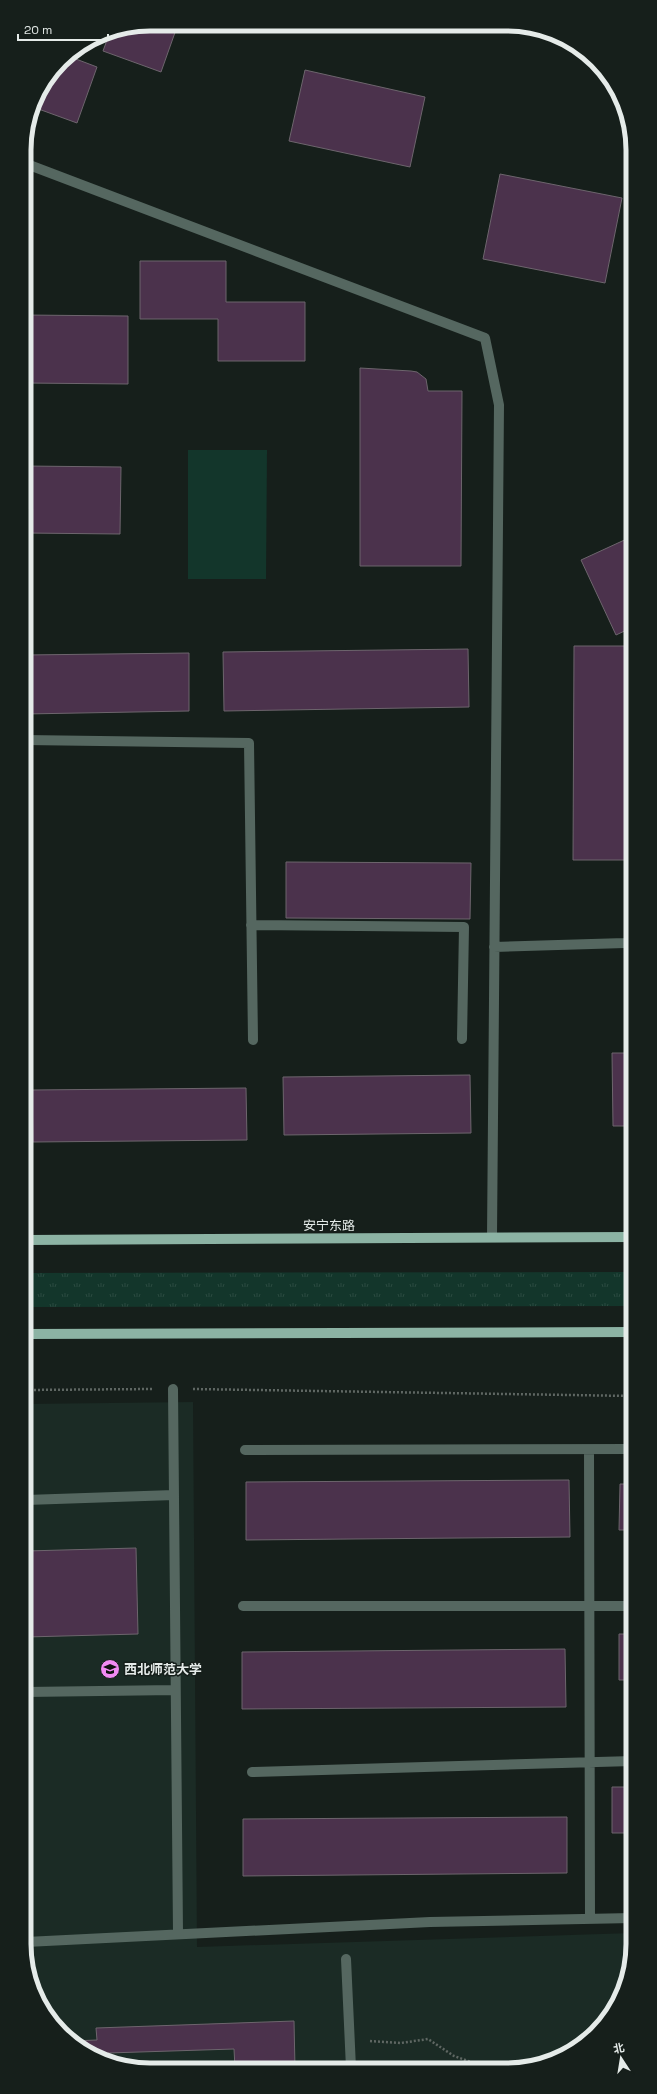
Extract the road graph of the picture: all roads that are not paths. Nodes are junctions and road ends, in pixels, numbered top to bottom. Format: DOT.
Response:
graph roads {
  1 [pos="31,166"];
  2 [pos="31,740"];
  3 [pos="251,926"];
  4 [pos="626,943"];
  5 [pos="494,947"];
  6 [pos="462,1039"];
  7 [pos="253,1040"];
  8 [pos="626,1237"];
  9 [pos="492,1238"];
  10 [pos="31,1240"];
  11 [pos="626,1332"];
  12 [pos="31,1334"];
  13 [pos="173,1389"];
  14 [pos="245,1450"];
  15 [pos="589,1450"];
  16 [pos="626,1450"];
  17 [pos="174,1495"];
  18 [pos="31,1500"];
  19 [pos="243,1606"];
  20 [pos="590,1606"];
  21 [pos="626,1606"];
  22 [pos="175,1690"];
  23 [pos="31,1692"];
  24 [pos="626,1761"];
  25 [pos="590,1762"];
  26 [pos="252,1772"];
  27 [pos="626,1918"];
  28 [pos="590,1919"];
  29 [pos="178,1933"];
  30 [pos="31,1942"];
  31 [pos="346,1959"];
  32 [pos="351,2063"];
  1 -- 5 [label="street"];
  2 -- 3 [label="street"];
  3 -- 6 [label="street"];
  3 -- 7 [label="street"];
  4 -- 5 [label="street"];
  5 -- 9 [label="street"];
  8 -- 9 [label="main road, 安宁东路"];
  9 -- 10 [label="main road, 安宁东路"];
  11 -- 12 [label="main road"];
  13 -- 17 [label="street"];
  14 -- 15 [label="street"];
  15 -- 16 [label="street"];
  15 -- 20 [label="street"];
  17 -- 18 [label="street"];
  17 -- 22 [label="street"];
  19 -- 20 [label="street"];
  20 -- 21 [label="street"];
  20 -- 25 [label="street"];
  22 -- 23 [label="street"];
  22 -- 29 [label="street"];
  24 -- 25 [label="street"];
  25 -- 26 [label="street"];
  25 -- 28 [label="street"];
  27 -- 28 [label="street"];
  28 -- 29 [label="street"];
  29 -- 30 [label="street"];
  31 -- 32 [label="street"];
}
